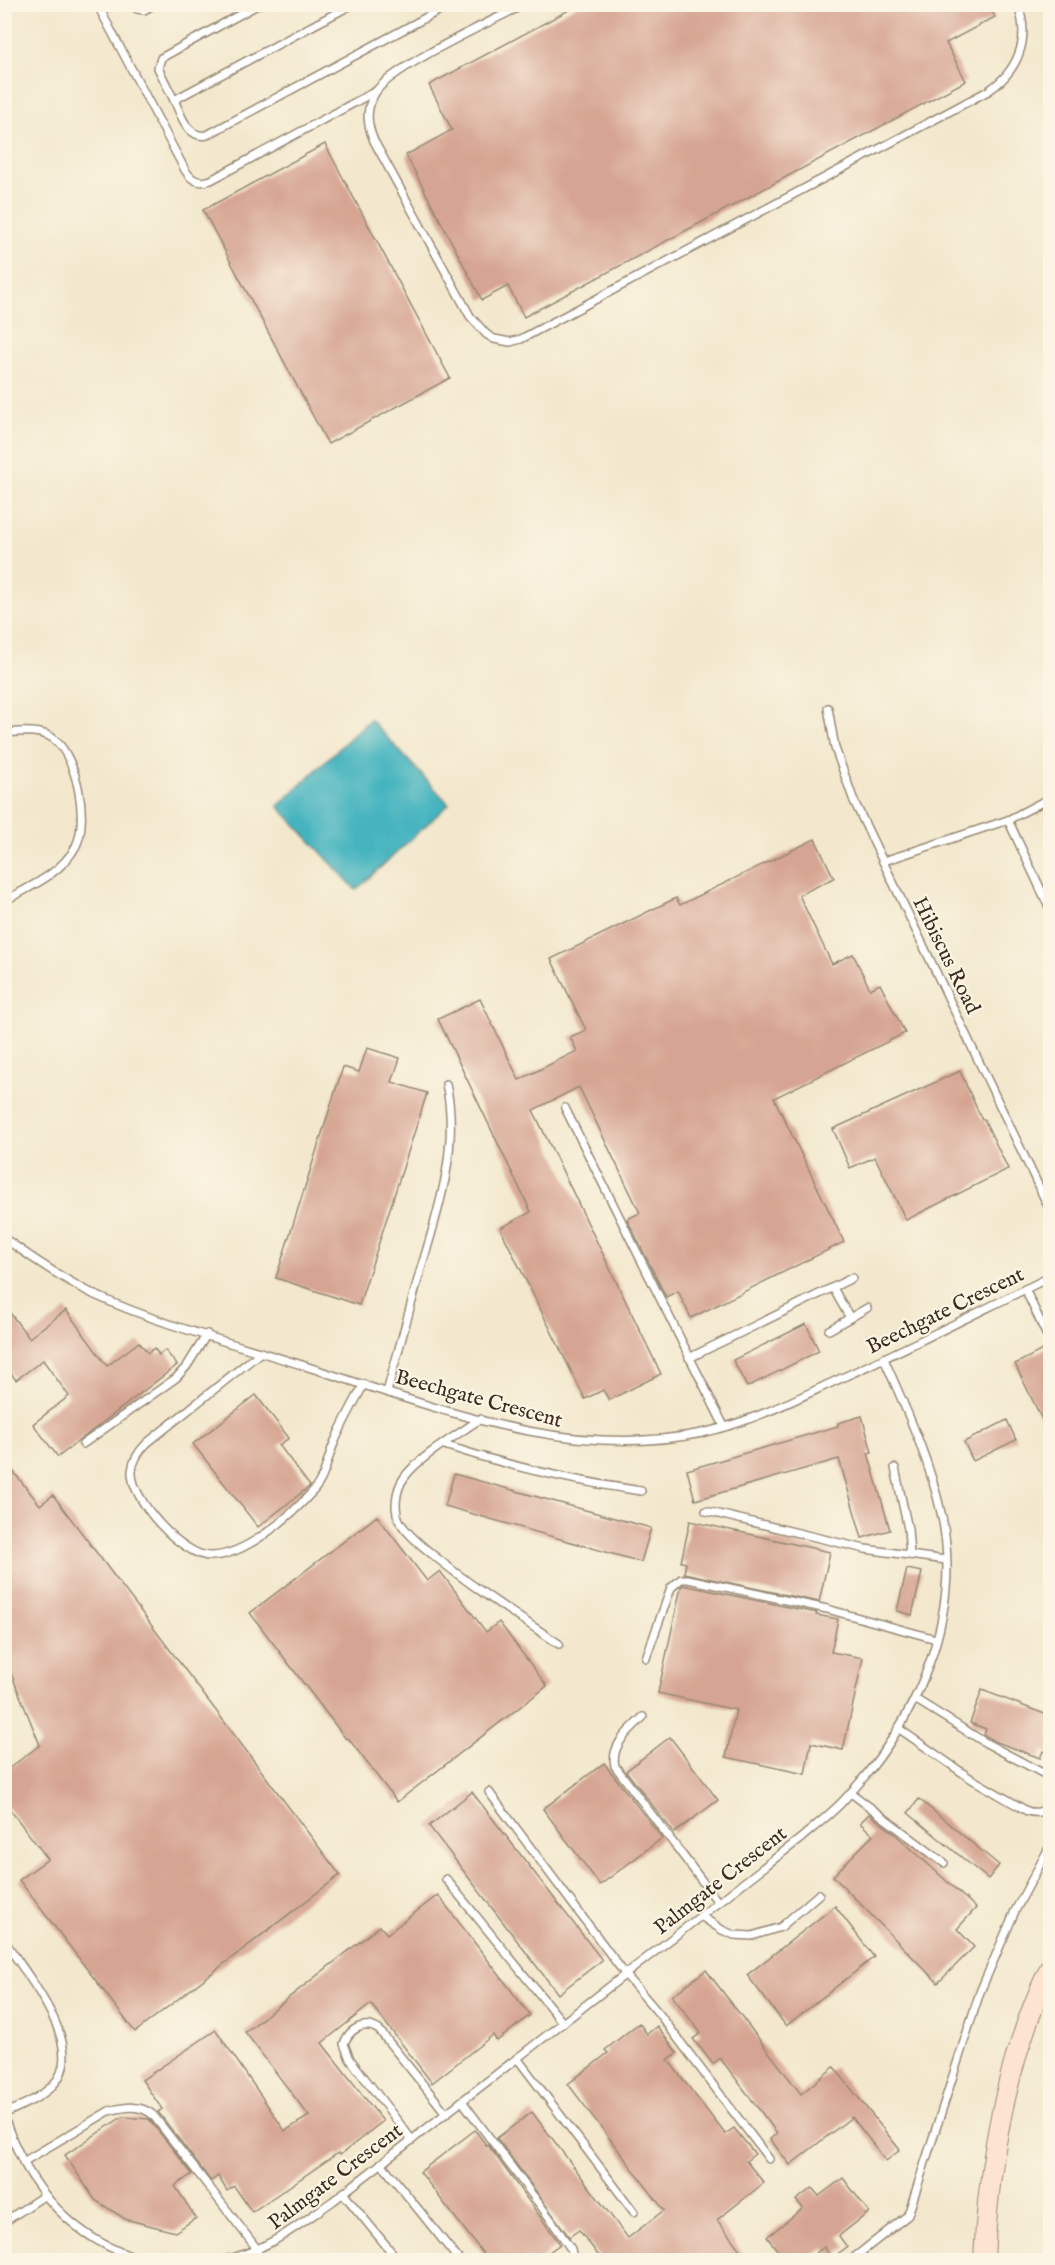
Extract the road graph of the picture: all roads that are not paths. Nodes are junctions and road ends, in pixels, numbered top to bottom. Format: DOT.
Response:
graph roads {
  1 [pos="97,4"];
  2 [pos="132,4"];
  3 [pos="155,4"];
  4 [pos="259,4"];
  5 [pos="353,4"];
  6 [pos="451,4"];
  7 [pos="525,4"];
  8 [pos="1017,4"];
  9 [pos="376,91"];
  10 [pos="174,100"];
  11 [pos="828,708"];
  12 [pos="4,733"];
  13 [pos="1050,798"];
  14 [pos="1008,820"];
  15 [pos="884,861"];
  16 [pos="4,901"];
  17 [pos="1050,909"];
  18 [pos="446,1084"];
  19 [pos="565,1108"];
  20 [pos="1050,1210"];
  21 [pos="4,1239"];
  22 [pos="1050,1277"];
  23 [pos="852,1278"];
  24 [pos="833,1288"];
  25 [pos="1025,1289"];
  26 [pos="867,1308"];
  27 [pos="850,1318"];
  28 [pos="829,1330"];
  29 [pos="207,1334"];
  30 [pos="1050,1342"];
  31 [pos="261,1352"];
  32 [pos="689,1358"];
  33 [pos="884,1359"];
  34 [pos="364,1384"];
  35 [pos="387,1392"];
  36 [pos="480,1419"];
  37 [pos="724,1426"];
  38 [pos="83,1444"];
  39 [pos="444,1445"];
  40 [pos="895,1468"];
  41 [pos="641,1491"];
  42 [pos="706,1511"];
  43 [pos="910,1555"];
  44 [pos="946,1560"];
  45 [pos="936,1639"];
  46 [pos="559,1644"];
  47 [pos="646,1658"];
  48 [pos="915,1699"];
  49 [pos="644,1717"];
  50 [pos="898,1728"];
  51 [pos="1050,1777"];
  52 [pos="489,1792"];
  53 [pos="850,1793"];
  54 [pos="1050,1806"];
  55 [pos="1050,1846"];
  56 [pos="944,1863"];
  57 [pos="446,1879"];
  58 [pos="819,1894"];
  59 [pos="718,1902"];
  60 [pos="701,1916"];
  61 [pos="5,1941"];
  62 [pos="1050,1968"];
  63 [pos="625,1974"];
  64 [pos="563,2023"];
  65 [pos="517,2058"];
  66 [pos="462,2101"];
  67 [pos="446,2113"];
  68 [pos="4,2116"];
  69 [pos="411,2140"];
  70 [pos="770,2159"];
  71 [pos="23,2162"];
  72 [pos="381,2163"];
  73 [pos="343,2193"];
  74 [pos="45,2195"];
  75 [pos="634,2212"];
  76 [pos="4,2222"];
  77 [pos="258,2250"];
  78 [pos="143,2260"];
  79 [pos="224,2260"];
  80 [pos="398,2260"];
  81 [pos="459,2260"];
  82 [pos="573,2260"];
  83 [pos="851,2260"];
  84 [pos="984,2260"];
  1 -- 9 [label="lane"];
  2 -- 3 [label="lane"];
  4 -- 10 [label="lane"];
  5 -- 10 [label="lane"];
  6 -- 10 [label="lane"];
  7 -- 9 [label="lane"];
  8 -- 9 [label="lane"];
  11 -- 15 [label="lane, Hibiscus Road"];
  12 -- 16 [label="lane"];
  13 -- 14 [label="lane"];
  14 -- 15 [label="lane"];
  14 -- 17 [label="lane"];
  15 -- 20 [label="lane, Hibiscus Road"];
  18 -- 35 [label="lane"];
  19 -- 32 [label="lane"];
  21 -- 29 [label="lane, Beechgate Crescent"];
  22 -- 25 [label="lane, Beechgate Crescent"];
  23 -- 24 [label="lane"];
  24 -- 27 [label="lane"];
  24 -- 32 [label="lane"];
  25 -- 30 [label="lane"];
  25 -- 33 [label="lane, Beechgate Crescent"];
  26 -- 27 [label="lane"];
  27 -- 28 [label="lane"];
  29 -- 31 [label="lane, Beechgate Crescent"];
  29 -- 38 [label="lane"];
  31 -- 34 [label="lane, Beechgate Crescent"];
  31 -- 34 [label="lane"];
  32 -- 37 [label="lane"];
  33 -- 37 [label="lane, Beechgate Crescent"];
  33 -- 44 [label="lane, Palmgate Crescent"];
  34 -- 35 [label="lane, Beechgate Crescent"];
  35 -- 36 [label="lane, Beechgate Crescent"];
  36 -- 37 [label="lane, Beechgate Crescent"];
  36 -- 39 [label="lane"];
  39 -- 41 [label="lane"];
  39 -- 46 [label="lane"];
  40 -- 43 [label="lane"];
  42 -- 43 [label="lane"];
  43 -- 44 [label="lane"];
  44 -- 45 [label="lane, Palmgate Crescent"];
  45 -- 47 [label="lane"];
  45 -- 48 [label="lane, Palmgate Crescent"];
  48 -- 50 [label="lane, Palmgate Crescent"];
  48 -- 51 [label="lane"];
  49 -- 59 [label="lane"];
  50 -- 53 [label="lane, Palmgate Crescent"];
  50 -- 54 [label="lane"];
  52 -- 63 [label="lane"];
  53 -- 56 [label="lane"];
  53 -- 59 [label="lane, Palmgate Crescent"];
  55 -- 83 [label="lane"];
  57 -- 64 [label="lane"];
  58 -- 60 [label="lane"];
  59 -- 60 [label="lane, Palmgate Crescent"];
  60 -- 63 [label="lane, Palmgate Crescent"];
  61 -- 68 [label="lane"];
  62 -- 84 [label="main road"];
  63 -- 64 [label="lane, Palmgate Crescent"];
  63 -- 70 [label="lane"];
  64 -- 65 [label="lane, Palmgate Crescent"];
  65 -- 66 [label="lane, Palmgate Crescent"];
  65 -- 75 [label="lane"];
  66 -- 67 [label="lane, Palmgate Crescent"];
  66 -- 82 [label="lane"];
  67 -- 69 [label="lane, Palmgate Crescent"];
  67 -- 69 [label="lane"];
  68 -- 71 [label="lane"];
  69 -- 72 [label="lane, Palmgate Crescent"];
  71 -- 74 [label="lane"];
  71 -- 77 [label="lane"];
  72 -- 73 [label="lane, Palmgate Crescent"];
  72 -- 81 [label="lane"];
  73 -- 77 [label="lane, Palmgate Crescent"];
  73 -- 80 [label="lane"];
  74 -- 76 [label="lane"];
  74 -- 78 [label="lane"];
  77 -- 79 [label="lane, Palmgate Crescent"];
}
